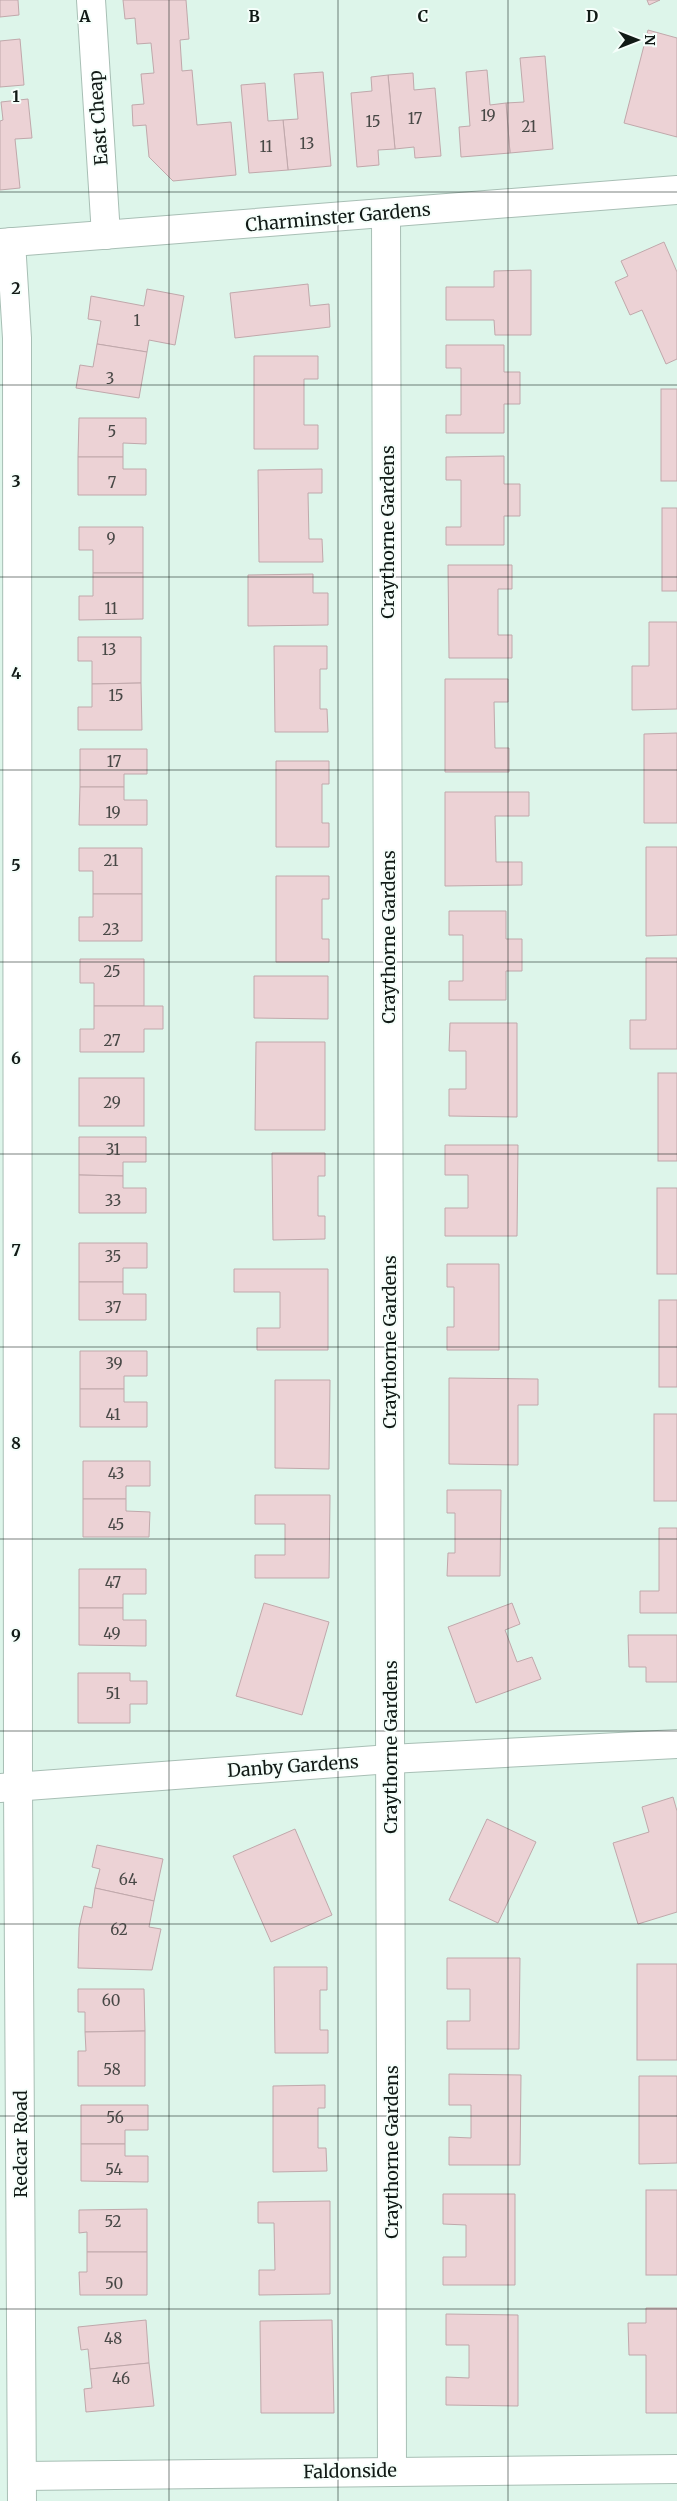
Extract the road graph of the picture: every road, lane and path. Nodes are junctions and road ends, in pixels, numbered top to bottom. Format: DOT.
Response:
graph roads {
  1 [pos="91,0"];
  2 [pos="677,190"];
  3 [pos="386,213"];
  4 [pos="106,235"];
  5 [pos="6,243"];
  6 [pos="677,1744"];
  7 [pos="390,1758"];
  8 [pos="9,1787"];
  9 [pos="677,2469"];
  10 [pos="392,2470"];
  11 [pos="22,2488"];
  1 -- 4 [label="street, East Cheap"];
  2 -- 3 [label="street, Charminster Gardens"];
  3 -- 4 [label="street, Charminster Gardens"];
  3 -- 7 [label="street, Craythorne Gardens"];
  4 -- 5 [label="street, Charminster Gardens"];
  5 -- 8 [label="street, Redcar Road"];
  6 -- 7 [label="street, Danby Gardens"];
  7 -- 8 [label="street, Danby Gardens"];
  7 -- 10 [label="street, Craythorne Gardens"];
  8 -- 11 [label="street, Redcar Road"];
  9 -- 10 [label="street, Faldonside"];
  10 -- 11 [label="street, Faldonside"];
}
